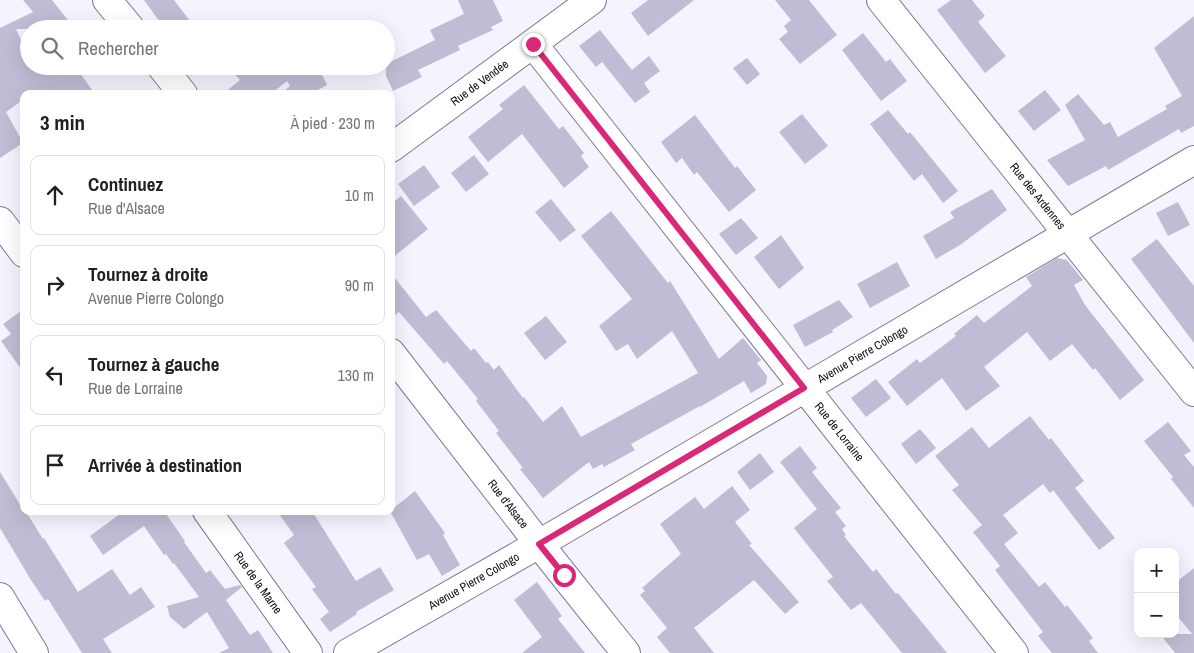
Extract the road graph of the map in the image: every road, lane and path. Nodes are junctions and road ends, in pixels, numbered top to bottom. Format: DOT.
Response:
graph roads {
  1 [pos="107,0"];
  2 [pos="592,0"];
  3 [pos="882,0"];
  4 [pos="124,20"];
  5 [pos="533,44"];
  6 [pos="168,75"];
  7 [pos="180,90"];
  8 [pos="395,145"];
  9 [pos="1194,160"];
  10 [pos="0,221"];
  11 [pos="1068,234"];
  12 [pos="20,248"];
  13 [pos="395,358"];
  14 [pos="804,388"];
  15 [pos="1194,392"];
  16 [pos="210,515"];
  17 [pos="539,544"];
  18 [pos="0,597"];
  19 [pos="34,653"];
  20 [pos="308,653"];
  21 [pos="348,653"];
  22 [pos="626,653"];
  23 [pos="1014,653"];
  1 -- 4 [label="street"];
  2 -- 5 [label="street, Rue de Vendée"];
  3 -- 11 [label="street, Rue des Ardennes"];
  5 -- 8 [label="street, Rue de Vendée"];
  5 -- 14 [label="street, Rue de Lorraine"];
  6 -- 7 [label="street"];
  9 -- 11 [label="street, Avenue Pierre Colongo"];
  10 -- 12 [label="street"];
  11 -- 14 [label="street, Avenue Pierre Colongo"];
  11 -- 15 [label="street, Rue des Ardennes"];
  13 -- 17 [label="street, Rue d'Alsace"];
  14 -- 17 [label="street, Avenue Pierre Colongo"];
  14 -- 23 [label="street, Rue de Lorraine"];
  16 -- 20 [label="street, Rue de la Marne"];
  17 -- 21 [label="street, Avenue Pierre Colongo"];
  17 -- 22 [label="street, Rue d'Alsace"];
  18 -- 19 [label="street"];
}
